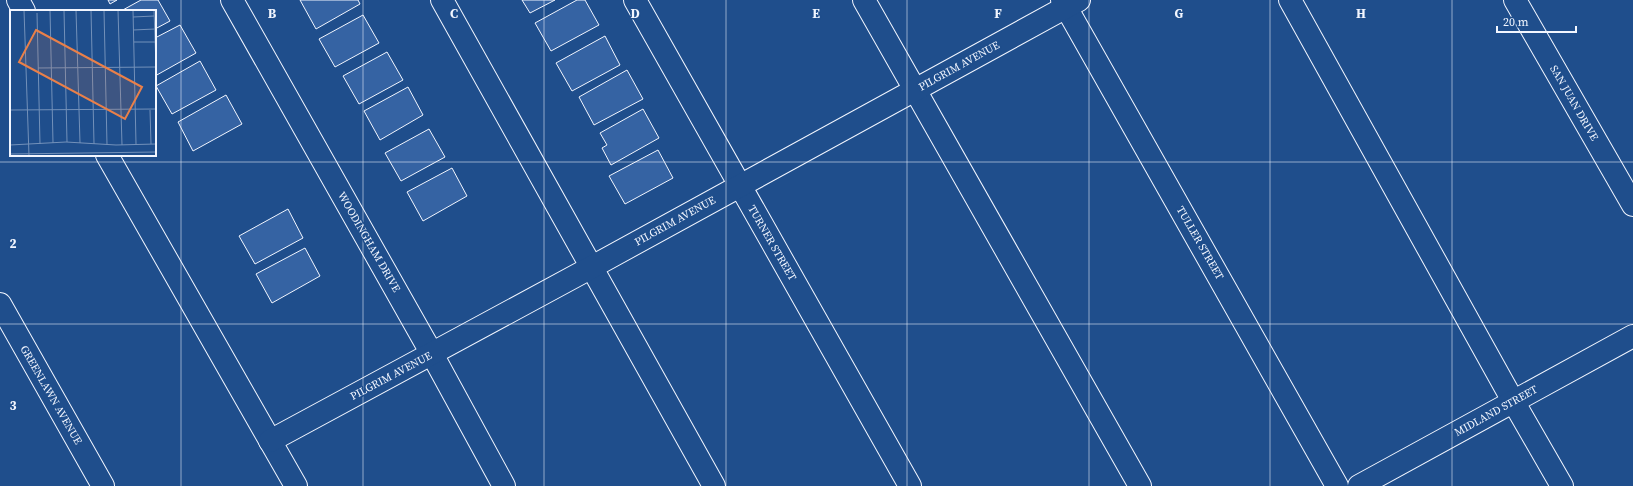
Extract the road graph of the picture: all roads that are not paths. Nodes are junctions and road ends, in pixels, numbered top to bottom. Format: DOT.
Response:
graph roads {
  1 [pos="18,0"];
  2 [pos="232,0"];
  3 [pos="442,0"];
  4 [pos="635,0"];
  5 [pos="864,0"];
  6 [pos="1290,0"];
  7 [pos="1515,0"];
  8 [pos="1069,2"];
  9 [pos="23,10"];
  10 [pos="915,90"];
  11 [pos="108,156"];
  12 [pos="740,186"];
  13 [pos="1633,205"];
  14 [pos="592,267"];
  15 [pos="0,304"];
  16 [pos="1633,336"];
  17 [pos="432,354"];
  18 [pos="1514,401"];
  19 [pos="270,441"];
  20 [pos="103,486"];
  21 [pos="296,486"];
  22 [pos="504,486"];
  23 [pos="714,486"];
  24 [pos="910,486"];
  25 [pos="1140,486"];
  26 [pos="1337,486"];
  27 [pos="1359,486"];
  28 [pos="1562,486"];
  1 -- 9 [label="street"];
  2 -- 17 [label="street, WOODINGHAM DRIVE"];
  3 -- 14 [label="street"];
  4 -- 12 [label="street, TURNER STREET"];
  5 -- 10 [label="street"];
  6 -- 18 [label="street"];
  7 -- 13 [label="street, SAN JUAN DRIVE"];
  8 -- 10 [label="street, PILGRIM AVENUE"];
  8 -- 26 [label="street, TULLER STREET"];
  10 -- 12 [label="street, PILGRIM AVENUE"];
  10 -- 25 [label="street"];
  11 -- 19 [label="street"];
  12 -- 14 [label="street, PILGRIM AVENUE"];
  12 -- 24 [label="street, TURNER STREET"];
  14 -- 17 [label="street, PILGRIM AVENUE"];
  14 -- 23 [label="street"];
  15 -- 20 [label="street, GREENLAWN AVENUE"];
  16 -- 18 [label="street, MIDLAND STREET"];
  17 -- 19 [label="street, PILGRIM AVENUE"];
  17 -- 22 [label="street, WOODINGHAM DRIVE"];
  18 -- 27 [label="street, MIDLAND STREET"];
  18 -- 28 [label="street"];
  19 -- 21 [label="street"];
}
